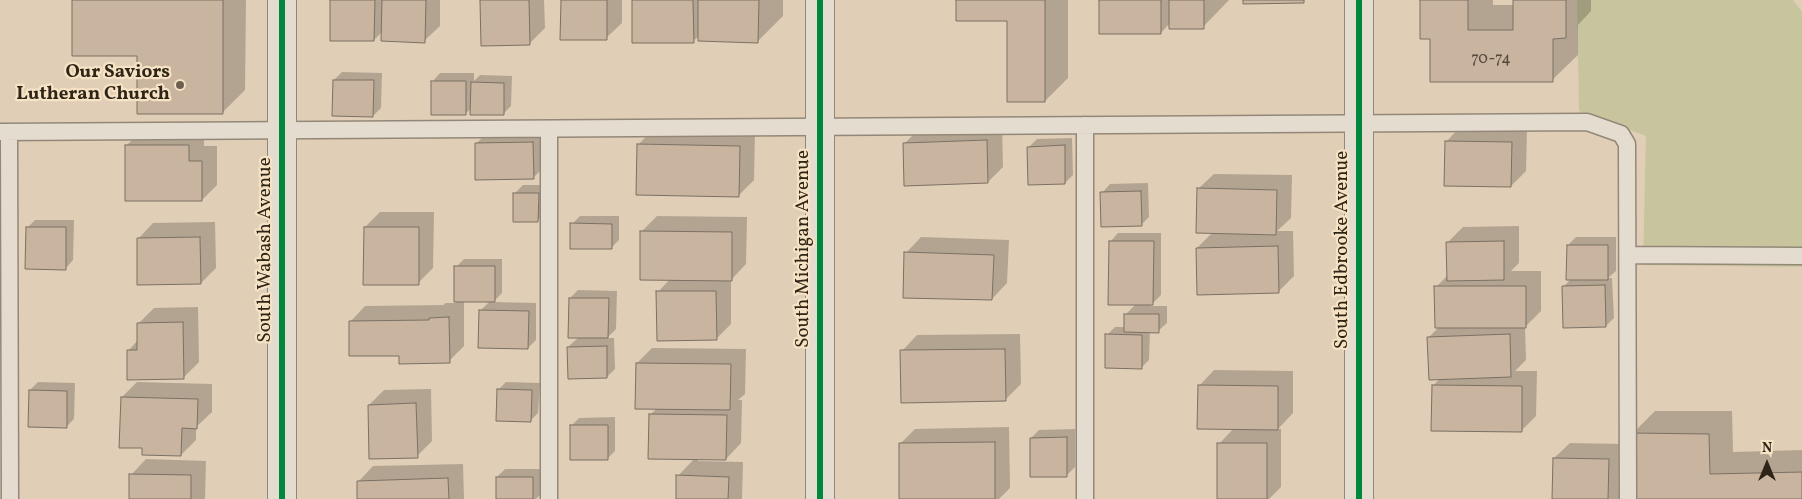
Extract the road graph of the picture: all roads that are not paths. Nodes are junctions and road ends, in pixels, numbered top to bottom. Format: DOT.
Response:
graph roads {
  1 [pos="282,0"];
  2 [pos="820,0"];
  3 [pos="1359,0"];
  4 [pos="1359,124"];
  5 [pos="1084,125"];
  6 [pos="820,127"];
  7 [pos="549,129"];
  8 [pos="282,130"];
  9 [pos="4,132"];
  10 [pos="1628,255"];
  11 [pos="1802,256"];
  12 [pos="10,499"];
  13 [pos="282,499"];
  14 [pos="548,499"];
  15 [pos="820,499"];
  16 [pos="1085,499"];
  17 [pos="1359,499"];
  18 [pos="1628,499"];
  1 -- 8 [label="street, South Wabash Avenue"];
  2 -- 6 [label="street, South Michigan Avenue"];
  3 -- 4 [label="street, South Edbrooke Avenue"];
  4 -- 5 [label="lane"];
  4 -- 10 [label="lane"];
  4 -- 17 [label="street, South Edbrooke Avenue"];
  5 -- 6 [label="lane"];
  5 -- 16 [label="lane"];
  6 -- 7 [label="lane"];
  6 -- 15 [label="street, South Michigan Avenue"];
  7 -- 8 [label="lane"];
  7 -- 14 [label="lane"];
  8 -- 9 [label="lane"];
  8 -- 13 [label="street, South Wabash Avenue"];
  9 -- 12 [label="lane"];
  10 -- 11 [label="lane"];
  10 -- 18 [label="lane"];
}
